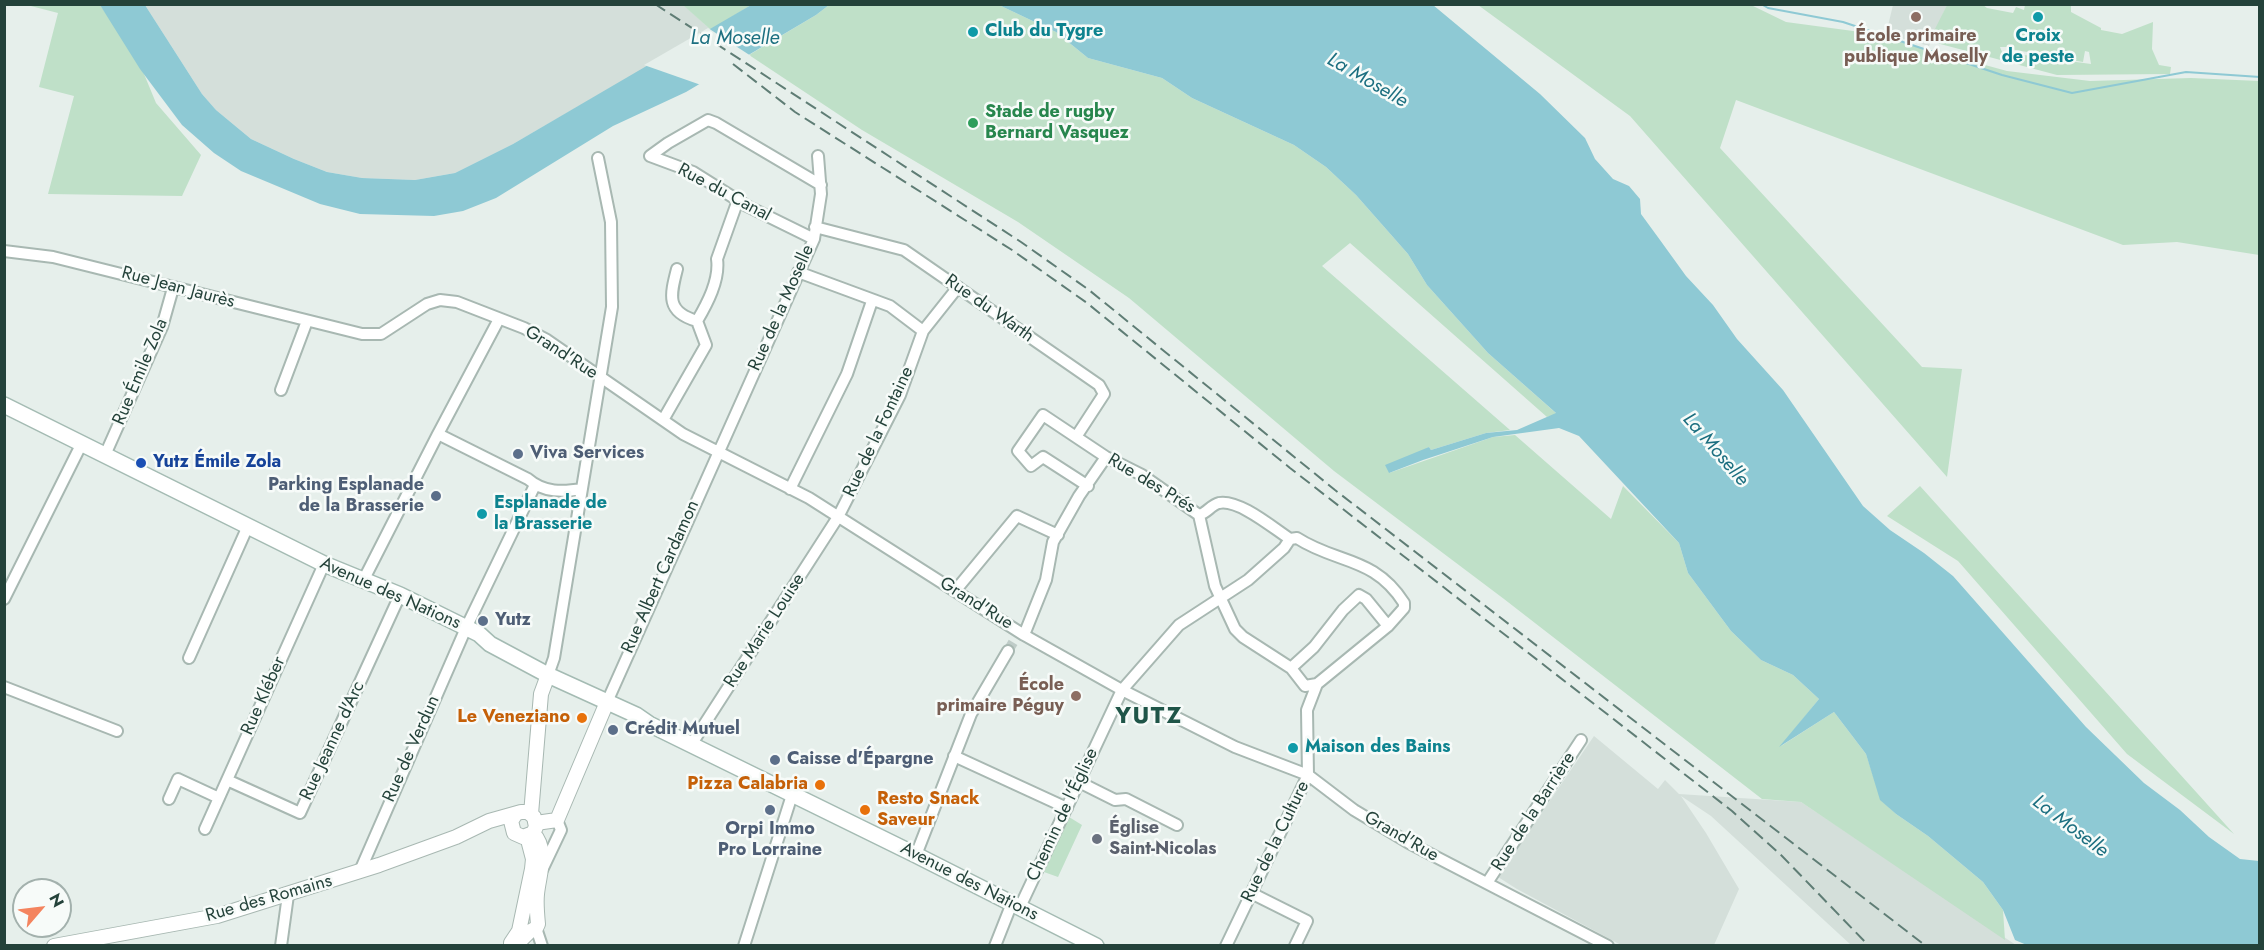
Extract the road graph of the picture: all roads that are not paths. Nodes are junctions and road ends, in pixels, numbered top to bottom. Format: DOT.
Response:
graph roads {
  1 [pos="818,156"];
  2 [pos="598,158"];
  3 [pos="821,185"];
  4 [pos="738,200"];
  5 [pos="814,233"];
  6 [pos="4,251"];
  7 [pos="677,269"];
  8 [pos="798,272"];
  9 [pos="958,287"];
  10 [pos="173,288"];
  11 [pos="873,301"];
  12 [pos="499,319"];
  13 [pos="308,321"];
  14 [pos="697,321"];
  15 [pos="923,331"];
  16 [pos="350,332"];
  17 [pos="600,378"];
  18 [pos="281,390"];
  19 [pos="4,405"];
  20 [pos="663,420"];
  21 [pos="438,434"];
  22 [pos="1076,437"];
  23 [pos="82,443"];
  24 [pos="717,453"];
  25 [pos="105,455"];
  26 [pos="1106,457"];
  27 [pos="535,485"];
  28 [pos="1088,486"];
  29 [pos="582,489"];
  30 [pos="790,489"];
  31 [pos="1199,515"];
  32 [pos="838,517"];
  33 [pos="248,526"];
  34 [pos="1058,535"];
  35 [pos="1293,539"];
  36 [pos="324,564"];
  37 [pos="364,579"];
  38 [pos="955,591"];
  39 [pos="400,595"];
  40 [pos="4,599"];
  41 [pos="1220,599"];
  42 [pos="1388,626"];
  43 [pos="466,628"];
  44 [pos="1019,635"];
  45 [pos="1008,651"];
  46 [pos="189,658"];
  47 [pos="1291,668"];
  48 [pos="548,675"];
  49 [pos="1317,684"];
  50 [pos="4,687"];
  51 [pos="1122,690"];
  52 [pos="607,702"];
  53 [pos="117,731"];
  54 [pos="1581,740"];
  55 [pos="691,745"];
  56 [pos="954,756"];
  57 [pos="1308,775"];
  58 [pos="227,780"];
  59 [pos="1079,782"];
  60 [pos="792,795"];
  61 [pos="219,798"];
  62 [pos="169,799"];
  63 [pos="1067,808"];
  64 [pos="557,820"];
  65 [pos="513,822"];
  66 [pos="1177,825"];
  67 [pos="532,827"];
  68 [pos="205,829"];
  69 [pos="916,855"];
  70 [pos="542,870"];
  71 [pos="360,871"];
  72 [pos="1487,883"];
  73 [pos="1251,893"];
  74 [pos="288,895"];
  75 [pos="1016,905"];
  76 [pos="529,927"];
  77 [pos="100,941"];
  78 [pos="54,945"];
  79 [pos="281,945"];
  80 [pos="510,945"];
  81 [pos="515,945"];
  82 [pos="542,945"];
  83 [pos="744,945"];
  84 [pos="995,945"];
  85 [pos="1096,945"];
  86 [pos="1226,945"];
  87 [pos="1295,945"];
  88 [pos="1608,945"];
  1 -- 3 [label="street, Rue de la Moselle"];
  2 -- 17 [label="street"];
  3 -- 4 [label="street, Rue du Canal"];
  3 -- 5 [label="street, Rue de la Moselle"];
  4 -- 5 [label="street, Rue du Canal"];
  4 -- 14 [label="street"];
  5 -- 8 [label="street, Rue de la Moselle"];
  5 -- 9 [label="street, Rue du Warth"];
  6 -- 10 [label="street, Rue Jean Jaurès"];
  7 -- 14 [label="street"];
  8 -- 11 [label="street"];
  8 -- 24 [label="street, Rue de la Moselle"];
  9 -- 15 [label="street, Rue de la Fontaine"];
  9 -- 22 [label="street, Rue du Warth"];
  10 -- 13 [label="street, Rue Jean Jaurès"];
  10 -- 25 [label="street, Rue Émile Zola"];
  11 -- 15 [label="street"];
  11 -- 30 [label="street"];
  12 -- 16 [label="street, Grand'Rue"];
  12 -- 17 [label="street, Grand'Rue"];
  12 -- 21 [label="street"];
  13 -- 16 [label="street, Rue Jean Jaurès"];
  13 -- 18 [label="street"];
  14 -- 20 [label="street"];
  15 -- 32 [label="street, Rue de la Fontaine"];
  17 -- 20 [label="street, Grand'Rue"];
  17 -- 29 [label="street"];
  19 -- 23 [label="main road, Avenue des Nations"];
  20 -- 24 [label="street, Grand'Rue"];
  21 -- 27 [label="street"];
  21 -- 37 [label="street"];
  22 -- 26 [label="street, Rue des Prés"];
  22 -- 28 [label="street, Rue des Prés"];
  23 -- 25 [label="main road, Avenue des Nations"];
  23 -- 40 [label="street"];
  24 -- 30 [label="street, Grand'Rue"];
  24 -- 52 [label="street, Rue Albert Cardamon"];
  25 -- 33 [label="main road, Avenue des Nations"];
  26 -- 28 [label="street"];
  26 -- 31 [label="street, Rue des Prés"];
  27 -- 29 [label="street"];
  27 -- 43 [label="street"];
  28 -- 34 [label="street"];
  29 -- 48 [label="street"];
  30 -- 32 [label="street, Grand'Rue"];
  31 -- 35 [label="street, Rue des Prés"];
  31 -- 41 [label="street"];
  32 -- 38 [label="street, Grand'Rue"];
  32 -- 55 [label="street, Rue Marie Louise"];
  33 -- 36 [label="main road, Avenue des Nations"];
  33 -- 46 [label="street"];
  34 -- 38 [label="street"];
  34 -- 44 [label="street"];
  35 -- 41 [label="street, Chemin de l'Église"];
  35 -- 42 [label="street, Rue des Prés"];
  36 -- 37 [label="main road, Avenue des Nations"];
  36 -- 58 [label="street, Rue Kléber"];
  37 -- 39 [label="main road, Avenue des Nations"];
  38 -- 44 [label="street, Grand'Rue"];
  39 -- 43 [label="main road, Avenue des Nations"];
  39 -- 58 [label="street, Rue Jeanne d'Arc"];
  41 -- 47 [label="street"];
  41 -- 51 [label="street, Chemin de l'Église"];
  42 -- 47 [label="street"];
  42 -- 49 [label="street"];
  43 -- 48 [label="main road, Avenue des Nations"];
  43 -- 71 [label="street, Rue de Verdun"];
  44 -- 51 [label="street, Grand'Rue"];
  45 -- 56 [label="street"];
  47 -- 49 [label="street"];
  48 -- 52 [label="main road, Avenue des Nations"];
  48 -- 67 [label="street"];
  49 -- 57 [label="street, Rue de la Culture"];
  50 -- 53 [label="street"];
  51 -- 57 [label="street, Grand'Rue"];
  51 -- 59 [label="street, Chemin de l'Église"];
  52 -- 55 [label="main road, Avenue des Nations"];
  52 -- 64 [label="street"];
  54 -- 72 [label="street, Rue de la Barrière"];
  55 -- 60 [label="main road, Avenue des Nations"];
  56 -- 63 [label="street"];
  56 -- 69 [label="street"];
  57 -- 72 [label="street, Grand'Rue"];
  57 -- 73 [label="street, Rue de la Culture"];
  58 -- 61 [label="street, Rue Kléber"];
  59 -- 63 [label="street, Chemin de l'Église"];
  59 -- 66 [label="street"];
  60 -- 69 [label="main road, Avenue des Nations"];
  60 -- 83 [label="street"];
  61 -- 62 [label="street"];
  61 -- 68 [label="street, Rue Kléber"];
  63 -- 75 [label="street, Chemin de l'Église"];
  64 -- 67 [label="street, Rue des Romains"];
  64 -- 70 [label="street"];
  65 -- 67 [label="street"];
  65 -- 67 [label="street, Rue des Romains"];
  65 -- 71 [label="street, Rue des Romains"];
  67 -- 70 [label="street"];
  67 -- 76 [label="street"];
  69 -- 75 [label="main road, Avenue des Nations"];
  70 -- 76 [label="street"];
  71 -- 74 [label="street, Rue des Romains"];
  72 -- 88 [label="street, Grand'Rue"];
  73 -- 86 [label="street, Rue de la Culture"];
  73 -- 87 [label="street"];
  74 -- 77 [label="street, Rue des Romains"];
  74 -- 79 [label="street"];
  75 -- 84 [label="street, Chemin de l'Église"];
  75 -- 85 [label="main road, Avenue des Nations"];
  76 -- 80 [label="street"];
  76 -- 81 [label="street"];
  76 -- 82 [label="street"];
  77 -- 78 [label="street, Rue des Romains"];
}
